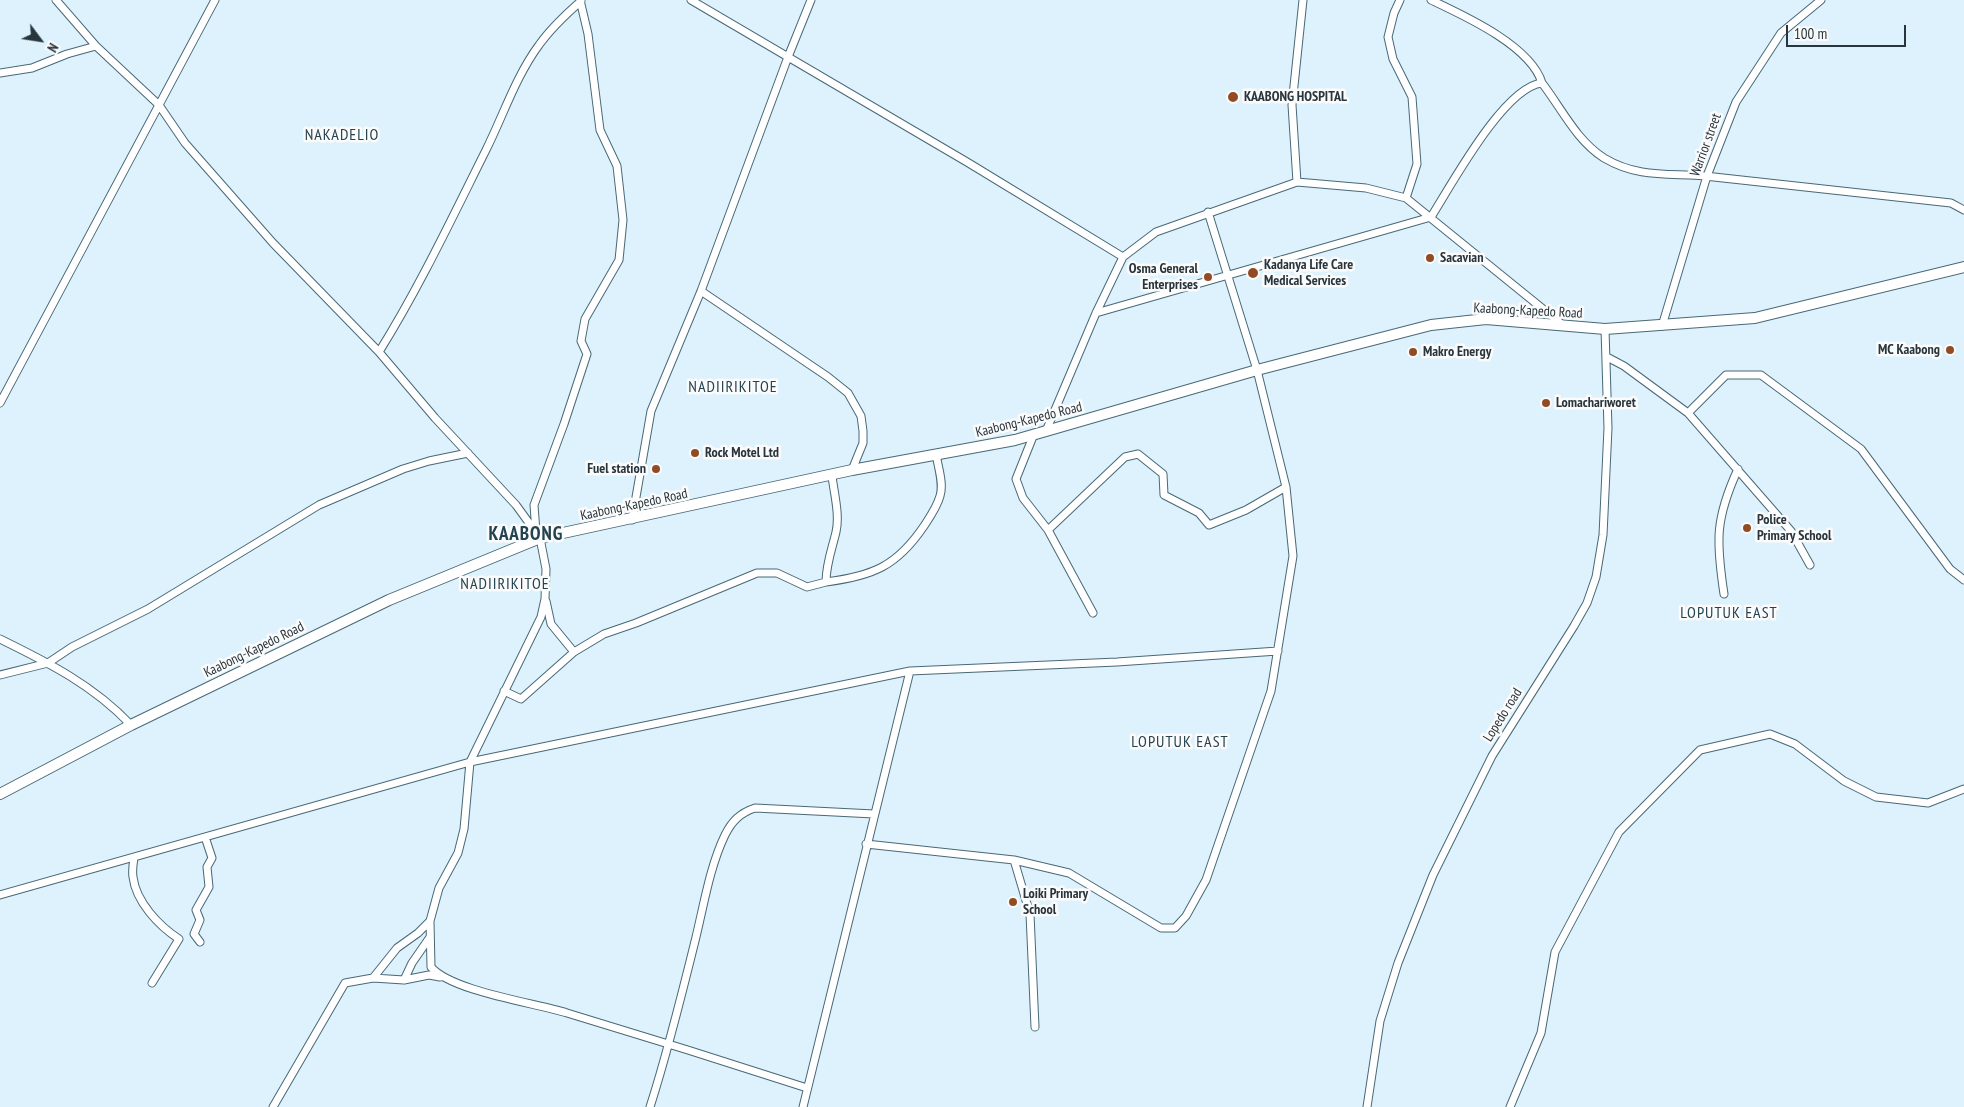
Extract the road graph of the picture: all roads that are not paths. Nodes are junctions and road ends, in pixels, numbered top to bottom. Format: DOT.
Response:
graph roads {
  1 [pos="56,0"];
  2 [pos="215,0"];
  3 [pos="581,0"];
  4 [pos="691,0"];
  5 [pos="811,0"];
  6 [pos="1303,0"];
  7 [pos="1400,0"];
  8 [pos="1432,0"];
  9 [pos="1821,0"];
  10 [pos="96,46"];
  11 [pos="788,57"];
  12 [pos="0,73"];
  13 [pos="1542,83"];
  14 [pos="159,105"];
  15 [pos="1707,176"];
  16 [pos="1297,182"];
  17 [pos="1406,198"];
  18 [pos="1964,210"];
  19 [pos="1208,212"];
  20 [pos="1432,217"];
  21 [pos="1123,257"];
  22 [pos="1964,267"];
  23 [pos="1228,274"];
  24 [pos="701,291"];
  25 [pos="1096,313"];
  26 [pos="1565,326"];
  27 [pos="1662,326"];
  28 [pos="1605,329"];
  29 [pos="379,352"];
  30 [pos="1607,357"];
  31 [pos="1257,370"];
  32 [pos="0,403"];
  33 [pos="1688,413"];
  34 [pos="1046,431"];
  35 [pos="1034,434"];
  36 [pos="468,453"];
  37 [pos="936,454"];
  38 [pos="1738,469"];
  39 [pos="852,470"];
  40 [pos="832,476"];
  41 [pos="1286,487"];
  42 [pos="632,520"];
  43 [pos="1048,530"];
  44 [pos="538,535"];
  45 [pos="1810,565"];
  46 [pos="1964,580"];
  47 [pos="826,582"];
  48 [pos="1724,594"];
  49 [pos="545,600"];
  50 [pos="1094,613"];
  51 [pos="0,639"];
  52 [pos="1278,651"];
  53 [pos="574,652"];
  54 [pos="48,663"];
  55 [pos="910,671"];
  56 [pos="0,675"];
  57 [pos="504,691"];
  58 [pos="131,725"];
  59 [pos="470,762"];
  60 [pos="1964,789"];
  61 [pos="0,794"];
  62 [pos="874,814"];
  63 [pos="205,837"];
  64 [pos="866,844"];
  65 [pos="134,858"];
  66 [pos="1014,860"];
  67 [pos="0,895"];
  68 [pos="430,921"];
  69 [pos="430,936"];
  70 [pos="200,942"];
  71 [pos="373,978"];
  72 [pos="442,978"];
  73 [pos="404,980"];
  74 [pos="152,983"];
  75 [pos="1036,1027"];
  76 [pos="670,1043"];
  77 [pos="807,1088"];
  78 [pos="273,1107"];
  79 [pos="650,1107"];
  80 [pos="803,1107"];
  81 [pos="1367,1107"];
  82 [pos="1510,1107"];
  1 -- 10 [label="street"];
  2 -- 14 [label="street"];
  3 -- 29 [label="street"];
  3 -- 44 [label="street"];
  4 -- 11 [label="street"];
  5 -- 11 [label="street"];
  6 -- 16 [label="street"];
  7 -- 17 [label="street"];
  8 -- 13 [label="street"];
  9 -- 15 [label="street, Warrior street"];
  10 -- 12 [label="street"];
  10 -- 14 [label="street"];
  11 -- 21 [label="street"];
  11 -- 24 [label="street"];
  13 -- 15 [label="street"];
  13 -- 20 [label="street"];
  14 -- 29 [label="street"];
  14 -- 32 [label="street"];
  15 -- 18 [label="street"];
  15 -- 27 [label="street, Warrior street"];
  16 -- 17 [label="street"];
  16 -- 19 [label="street"];
  17 -- 20 [label="street"];
  19 -- 21 [label="street"];
  19 -- 23 [label="street"];
  20 -- 23 [label="street"];
  20 -- 26 [label="street"];
  21 -- 25 [label="street"];
  22 -- 27 [label="main road, Kaabong-Kapedo Road"];
  23 -- 25 [label="street"];
  23 -- 31 [label="street"];
  24 -- 39 [label="street"];
  24 -- 42 [label="street"];
  25 -- 34 [label="street"];
  26 -- 28 [label="main road, Kaabong-Kapedo Road"];
  26 -- 31 [label="main road, Kaabong-Kapedo Road"];
  27 -- 28 [label="main road, Kaabong-Kapedo Road"];
  28 -- 30 [label="street, Lopedo road"];
  29 -- 36 [label="street"];
  30 -- 33 [label="street"];
  30 -- 81 [label="street, Lopedo road"];
  31 -- 34 [label="main road, Kaabong-Kapedo Road"];
  31 -- 41 [label="street"];
  33 -- 38 [label="street"];
  33 -- 46 [label="street"];
  34 -- 35 [label="main road, Kaabong-Kapedo Road"];
  35 -- 37 [label="main road, Kaabong-Kapedo Road"];
  35 -- 43 [label="street"];
  36 -- 44 [label="street"];
  36 -- 54 [label="street"];
  37 -- 39 [label="main road, Kaabong-Kapedo Road"];
  37 -- 47 [label="street"];
  38 -- 45 [label="street"];
  38 -- 48 [label="street"];
  39 -- 40 [label="main road, Kaabong-Kapedo Road"];
  40 -- 42 [label="main road, Kaabong-Kapedo Road"];
  40 -- 47 [label="street"];
  41 -- 43 [label="street"];
  41 -- 52 [label="street"];
  42 -- 44 [label="main road, Kaabong-Kapedo Road"];
  43 -- 50 [label="street"];
  44 -- 49 [label="street"];
  44 -- 58 [label="main road, Kaabong-Kapedo Road"];
  47 -- 53 [label="street"];
  49 -- 53 [label="street"];
  49 -- 57 [label="street"];
  51 -- 54 [label="street"];
  52 -- 55 [label="street"];
  52 -- 66 [label="street"];
  53 -- 57 [label="street"];
  54 -- 56 [label="street"];
  54 -- 58 [label="street"];
  55 -- 59 [label="street"];
  55 -- 62 [label="street"];
  57 -- 59 [label="street"];
  58 -- 61 [label="main road, Kaabong-Kapedo Road"];
  59 -- 63 [label="street"];
  59 -- 68 [label="street"];
  60 -- 82 [label="street"];
  62 -- 64 [label="street"];
  62 -- 76 [label="street"];
  63 -- 65 [label="street"];
  63 -- 70 [label="street"];
  64 -- 66 [label="street"];
  64 -- 77 [label="street"];
  65 -- 67 [label="street"];
  65 -- 74 [label="street"];
  66 -- 75 [label="street"];
  68 -- 69 [label="street"];
  68 -- 71 [label="street"];
  69 -- 72 [label="street"];
  69 -- 73 [label="street"];
  71 -- 73 [label="street"];
  71 -- 78 [label="street"];
  72 -- 73 [label="street"];
  72 -- 76 [label="street"];
  76 -- 77 [label="street"];
  76 -- 79 [label="street"];
  77 -- 80 [label="street"];
}
